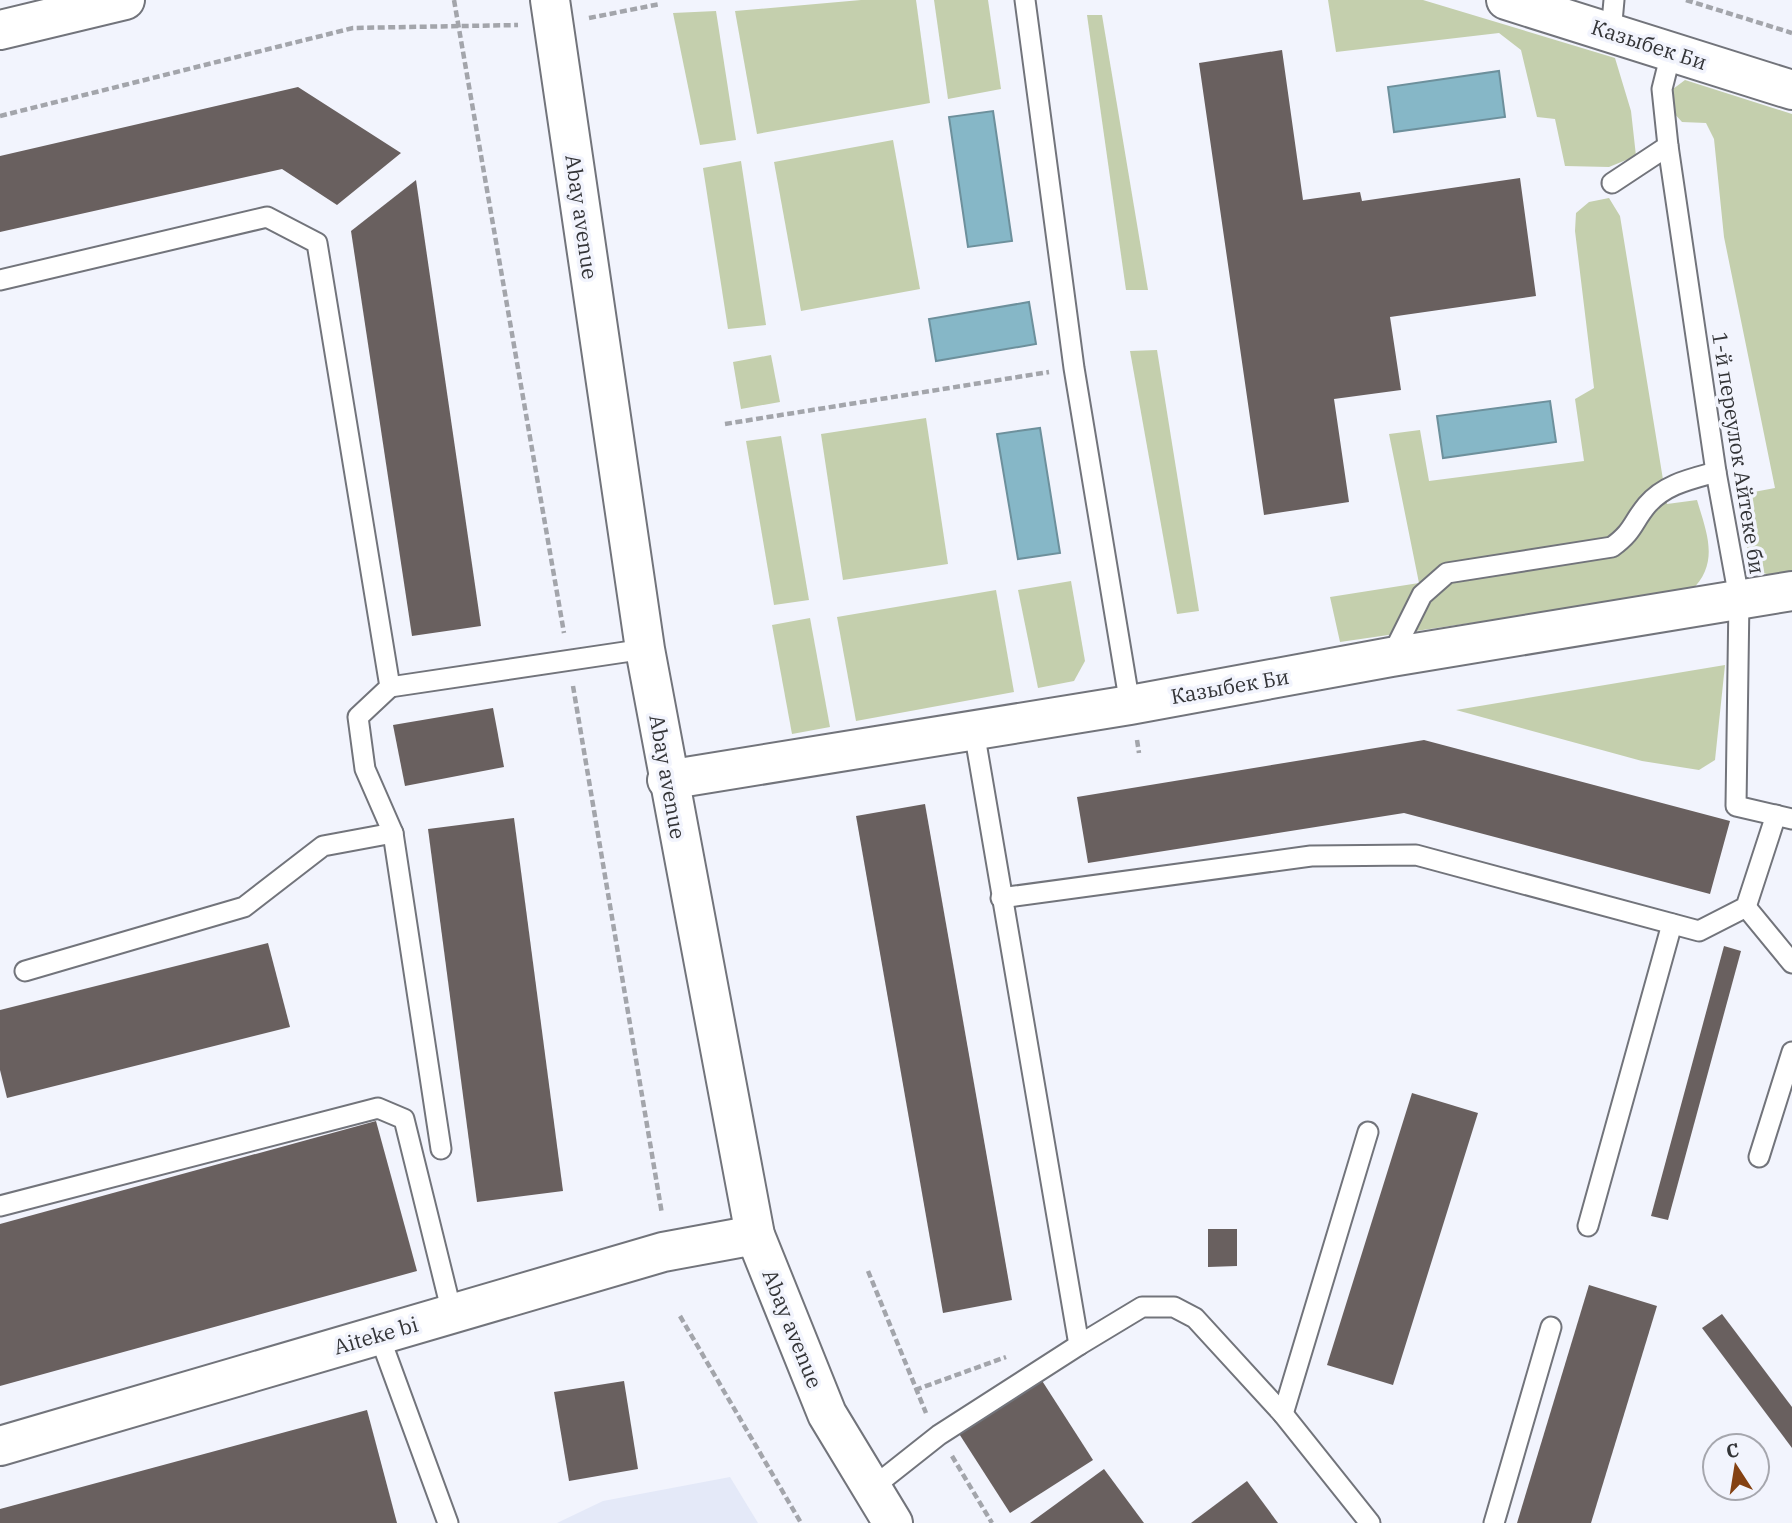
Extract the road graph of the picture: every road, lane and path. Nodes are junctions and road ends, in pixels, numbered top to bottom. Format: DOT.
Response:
graph roads {
  1 [pos="125,0"];
  2 [pos="454,0"];
  3 [pos="1025,0"];
  4 [pos="1506,0"];
  5 [pos="1686,0"];
  6 [pos="660,4"];
  7 [pos="552,13"];
  8 [pos="1613,16"];
  9 [pos="458,24"];
  10 [pos="0,30"];
  11 [pos="1792,33"];
  12 [pos="1671,53"];
  13 [pos="1792,90"];
  14 [pos="0,116"];
  15 [pos="1668,146"];
  16 [pos="1612,183"];
  17 [pos="0,280"];
  18 [pos="1074,368"];
  19 [pos="725,424"];
  20 [pos="1716,472"];
  21 [pos="1792,591"];
  22 [pos="1739,598"];
  23 [pos="565,636"];
  24 [pos="645,649"];
  25 [pos="1391,657"];
  26 [pos="572,678"];
  27 [pos="390,687"];
  28 [pos="1130,705"];
  29 [pos="974,731"];
  30 [pos="667,780"];
  31 [pos="1784,817"];
  32 [pos="393,833"];
  33 [pos="1001,898"];
  34 [pos="1745,907"];
  35 [pos="1672,924"];
  36 [pos="1792,963"];
  37 [pos="25,971"];
  38 [pos="1792,1052"];
  39 [pos="1368,1132"];
  40 [pos="441,1149"];
  41 [pos="1759,1157"];
  42 [pos="0,1206"];
  43 [pos="662,1214"];
  44 [pos="1588,1226"];
  45 [pos="755,1236"];
  46 [pos="868,1271"];
  47 [pos="452,1313"];
  48 [pos="680,1316"];
  49 [pos="1550,1327"];
  50 [pos="379,1335"];
  51 [pos="1079,1345"];
  52 [pos="1283,1414"];
  53 [pos="939,1435"];
  54 [pos="0,1446"];
  55 [pos="872,1488"];
  56 [pos="448,1523"];
  57 [pos="801,1523"];
  58 [pos="893,1523"];
  59 [pos="992,1523"];
  60 [pos="1370,1523"];
  61 [pos="1494,1523"];
  1 -- 10 [label="street"];
  2 -- 9 [label="path"];
  3 -- 18 [label="lane"];
  4 -- 8 [label="street, Казыбек Би"];
  5 -- 11 [label="path"];
  6 -- 7 [label="path"];
  7 -- 9 [label="path"];
  7 -- 24 [label="street, Abay avenue"];
  8 -- 12 [label="street, Казыбек Би"];
  9 -- 14 [label="path"];
  9 -- 23 [label="path"];
  12 -- 13 [label="street, Казыбек Би"];
  12 -- 15 [label="lane, 1-й переулок Айтеке би"];
  15 -- 16 [label="lane"];
  15 -- 20 [label="lane, 1-й переулок Айтеке би"];
  17 -- 27 [label="lane"];
  18 -- 19 [label="path"];
  18 -- 28 [label="lane"];
  20 -- 22 [label="lane, 1-й переулок Айтеке би"];
  20 -- 25 [label="lane"];
  21 -- 22 [label="street, Казыбек Би"];
  22 -- 25 [label="street, Казыбек Би"];
  22 -- 31 [label="lane, 1-й переулок Айтеке би"];
  24 -- 27 [label="lane"];
  24 -- 30 [label="street, Abay avenue"];
  25 -- 28 [label="street, Казыбек Би"];
  26 -- 43 [label="path"];
  27 -- 32 [label="lane"];
  28 -- 29 [label="street, Казыбек Би"];
  29 -- 30 [label="street, Казыбек Би"];
  29 -- 33 [label="lane"];
  30 -- 45 [label="street, Abay avenue"];
  31 -- 34 [label="lane"];
  32 -- 37 [label="lane"];
  32 -- 40 [label="lane"];
  33 -- 35 [label="lane"];
  33 -- 51 [label="lane"];
  34 -- 35 [label="lane"];
  34 -- 36 [label="lane"];
  35 -- 44 [label="lane"];
  38 -- 41 [label="lane"];
  39 -- 52 [label="lane"];
  42 -- 47 [label="lane"];
  45 -- 47 [label="street, Aiteke bi"];
  45 -- 55 [label="street, Abay avenue"];
  46 -- 53 [label="path"];
  47 -- 50 [label="street, Aiteke bi"];
  48 -- 57 [label="path"];
  49 -- 61 [label="lane"];
  50 -- 54 [label="street, Aiteke bi"];
  50 -- 56 [label="lane"];
  51 -- 52 [label="lane"];
  51 -- 53 [label="lane"];
  52 -- 60 [label="lane"];
  53 -- 55 [label="lane"];
  53 -- 59 [label="path"];
  55 -- 58 [label="street, Abay avenue"];
}
